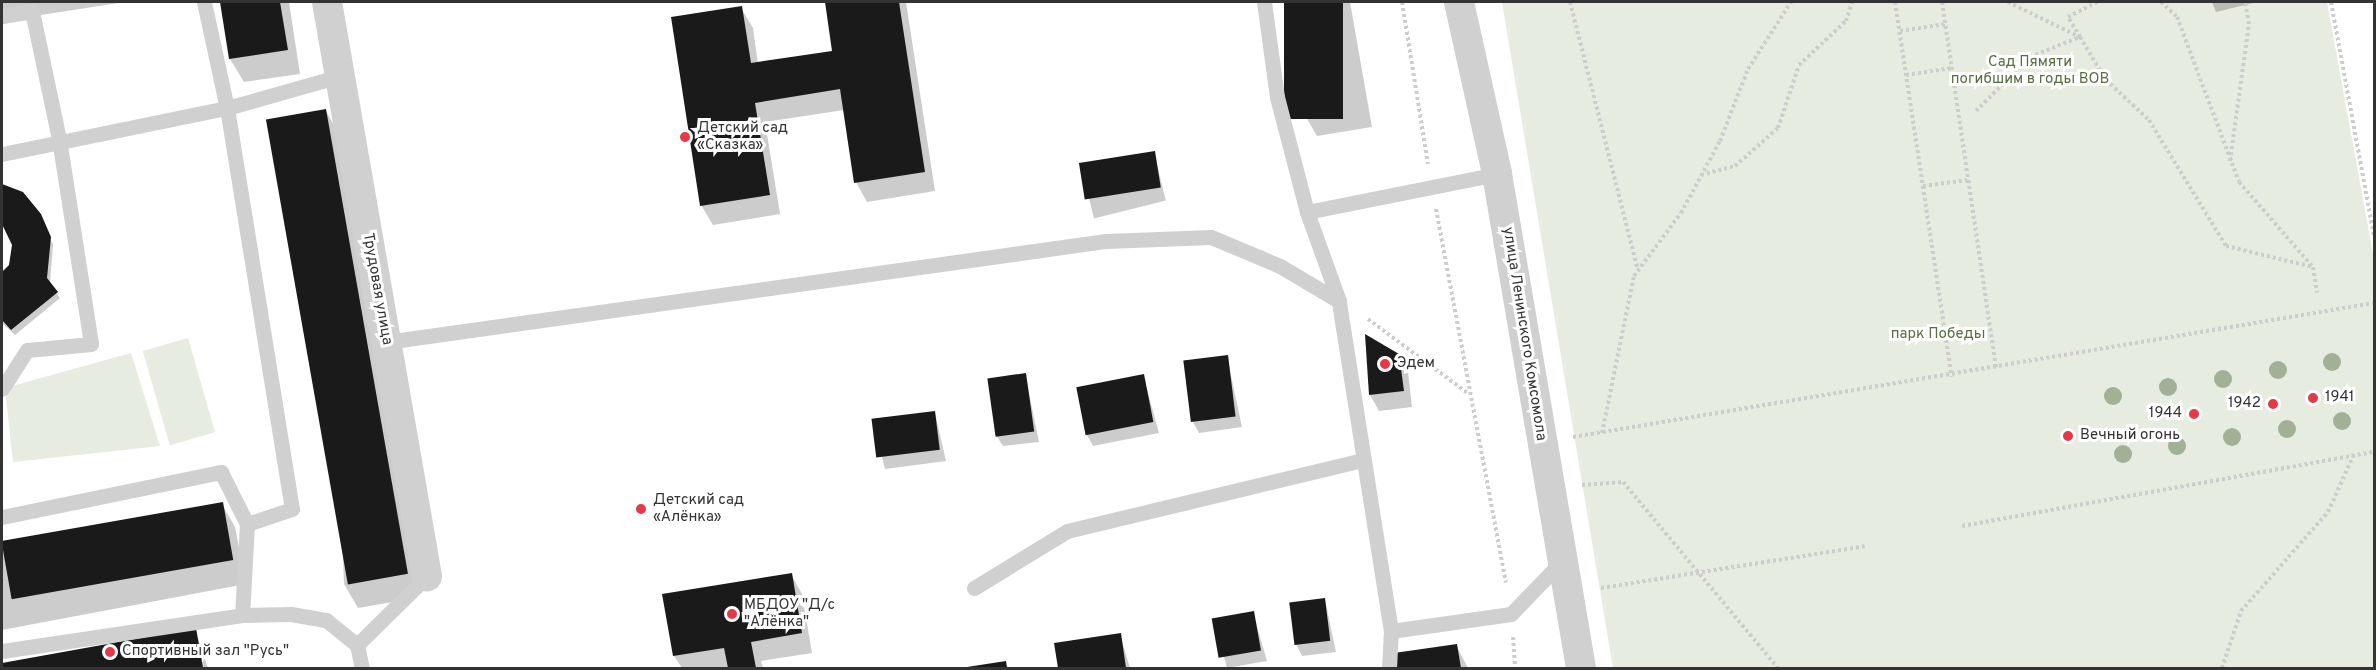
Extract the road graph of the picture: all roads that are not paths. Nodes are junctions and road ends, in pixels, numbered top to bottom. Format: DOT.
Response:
graph roads {
  1 [pos="204,2"];
  2 [pos="327,2"];
  3 [pos="1264,2"];
  4 [pos="1458,2"];
  5 [pos="2,16"];
  6 [pos="340,76"];
  7 [pos="227,108"];
  8 [pos="59,140"];
  9 [pos="2,154"];
  10 [pos="1497,174"];
  11 [pos="1306,212"];
  12 [pos="1339,302"];
  13 [pos="386,342"];
  14 [pos="2,389"];
  15 [pos="1363,460"];
  16 [pos="2,517"];
  17 [pos="247,524"];
  18 [pos="1563,560"];
  19 [pos="427,576"];
  20 [pos="974,588"];
  21 [pos="242,615"];
  22 [pos="1391,631"];
  23 [pos="357,645"];
  24 [pos="2,651"];
  25 [pos="362,669"];
  26 [pos="1389,669"];
  27 [pos="1581,669"];
  1 -- 7 [label="lane"];
  2 -- 6 [label="street, Трудовая улица"];
  3 -- 11 [label="lane"];
  4 -- 10 [label="street, улица Ленинского Комсомола"];
  5 -- 8 [label="lane"];
  6 -- 7 [label="lane"];
  6 -- 13 [label="street, Трудовая улица"];
  7 -- 8 [label="lane"];
  7 -- 17 [label="lane"];
  8 -- 9 [label="lane"];
  8 -- 14 [label="lane"];
  10 -- 11 [label="lane"];
  10 -- 18 [label="street, улица Ленинского Комсомола"];
  11 -- 12 [label="lane"];
  12 -- 13 [label="lane"];
  12 -- 15 [label="lane"];
  13 -- 19 [label="street, Трудовая улица"];
  15 -- 20 [label="lane"];
  15 -- 22 [label="lane"];
  16 -- 17 [label="lane"];
  17 -- 21 [label="lane"];
  18 -- 22 [label="lane"];
  18 -- 27 [label="street, улица Ленинского Комсомола"];
  19 -- 23 [label="lane"];
  21 -- 23 [label="lane"];
  21 -- 24 [label="lane"];
  22 -- 26 [label="lane"];
  23 -- 25 [label="lane"];
}
